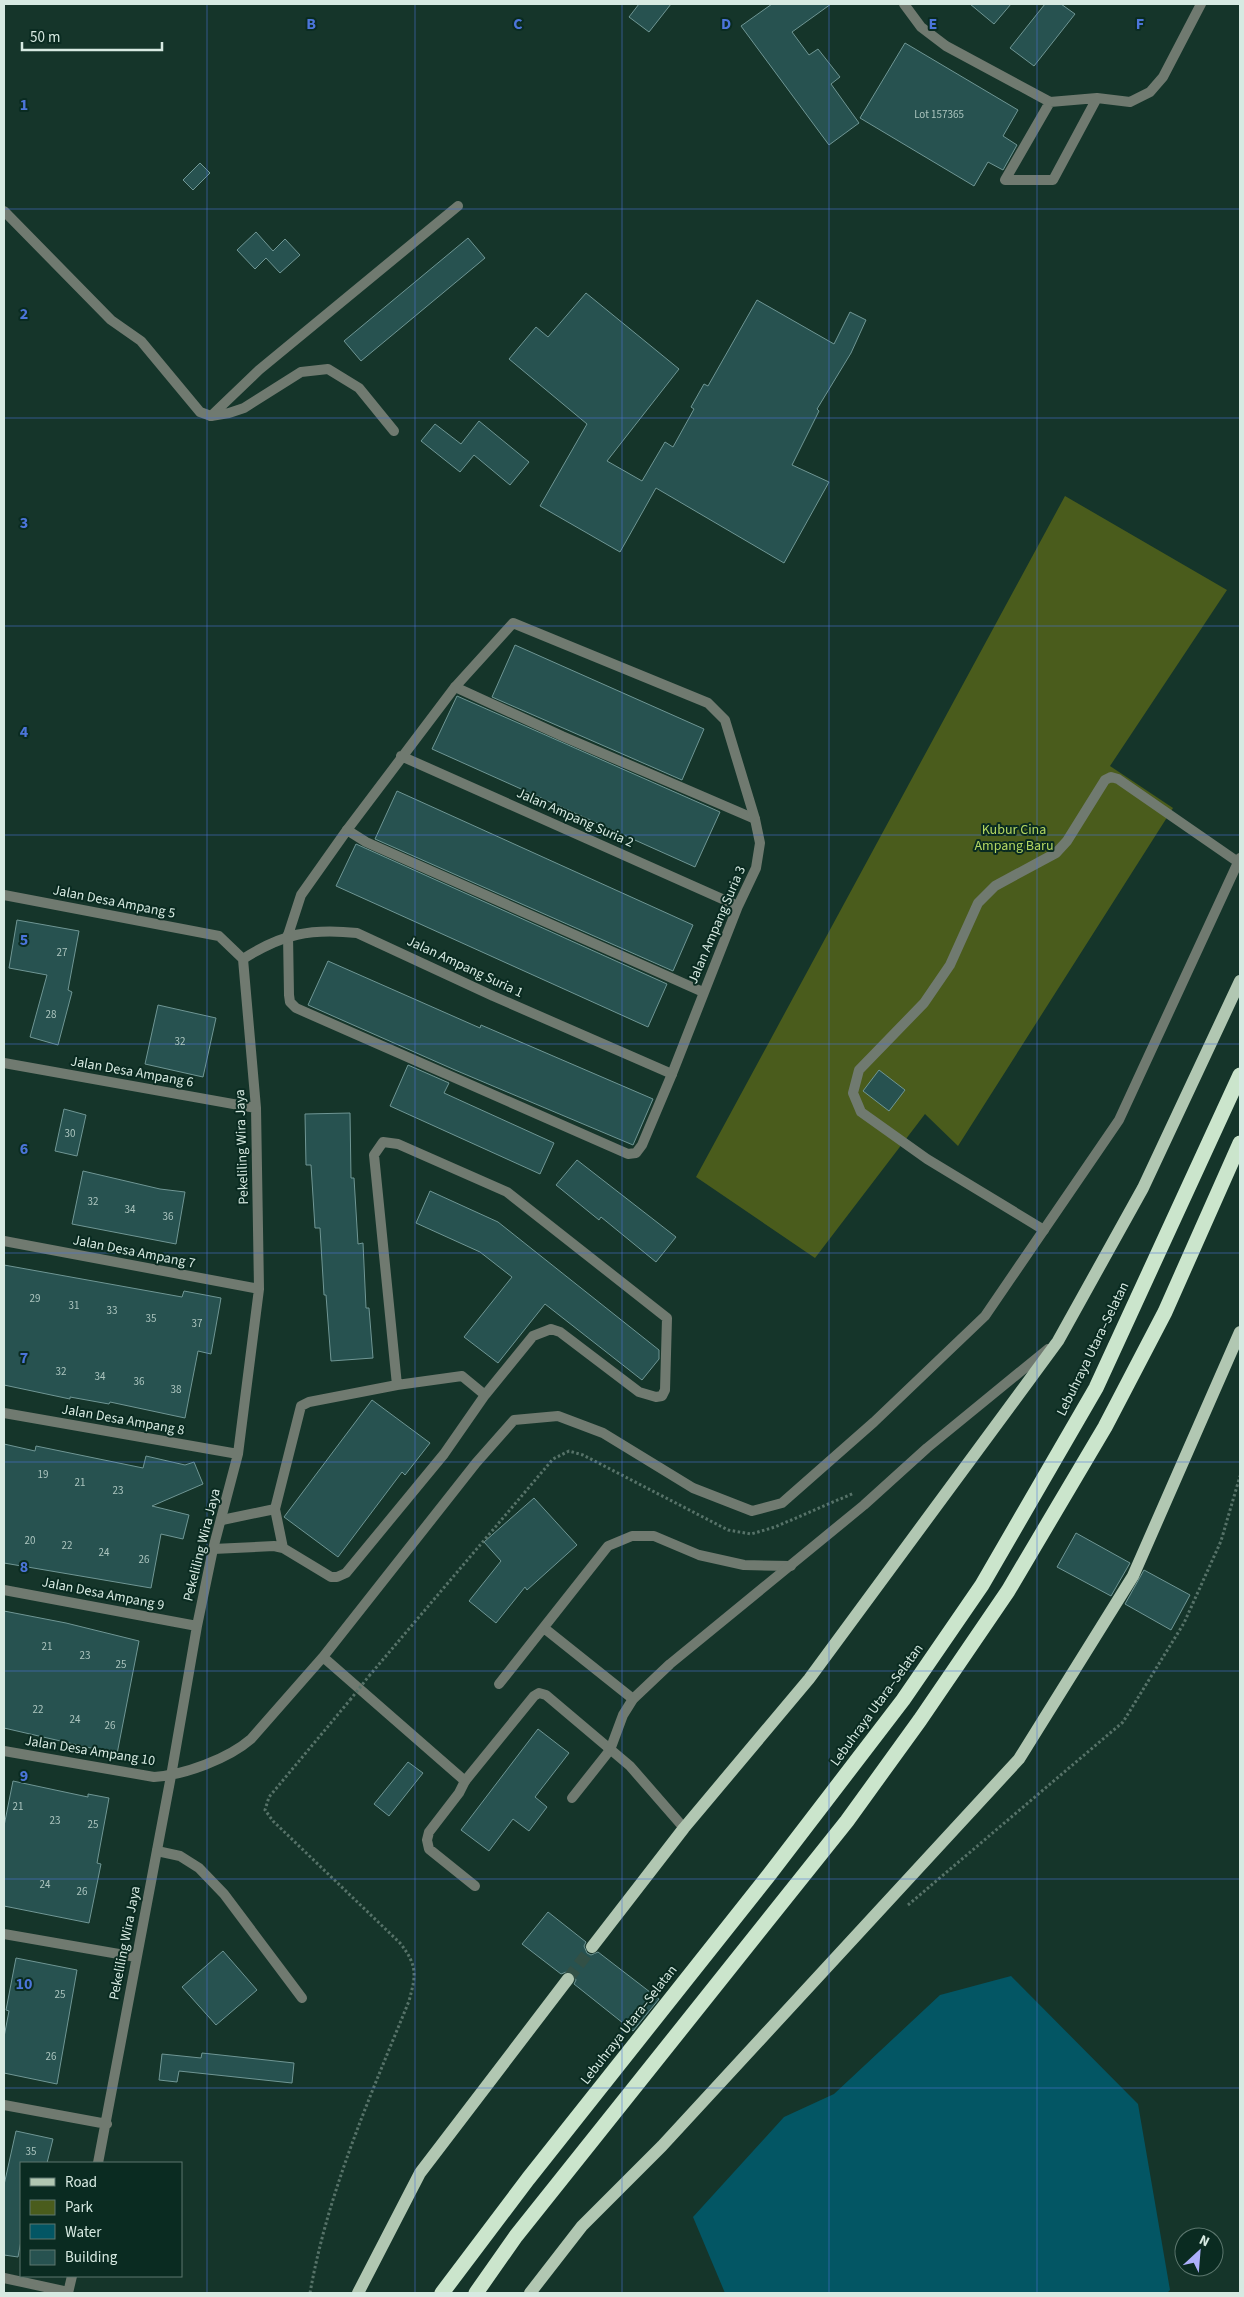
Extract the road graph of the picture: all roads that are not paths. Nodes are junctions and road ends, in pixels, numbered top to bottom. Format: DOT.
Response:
graph roads {
  1 [pos="904,4"];
  2 [pos="1201,4"];
  3 [pos="1097,98"];
  4 [pos="1050,102"];
  5 [pos="458,206"];
  6 [pos="4,211"];
  7 [pos="211,416"];
  8 [pos="394,431"];
  9 [pos="455,687"];
  10 [pos="401,756"];
  11 [pos="755,819"];
  12 [pos="347,830"];
  13 [pos="1239,860"];
  14 [pos="4,895"];
  15 [pos="738,906"];
  16 [pos="288,936"];
  17 [pos="243,959"];
  18 [pos="1240,981"];
  19 [pos="704,992"];
  20 [pos="4,1063"];
  21 [pos="672,1074"];
  22 [pos="1240,1075"];
  23 [pos="256,1108"];
  24 [pos="1240,1144"];
  25 [pos="1044,1230"];
  26 [pos="4,1241"];
  27 [pos="259,1289"];
  28 [pos="1240,1332"];
  29 [pos="1058,1341"];
  30 [pos="397,1385"];
  31 [pos="485,1395"];
  32 [pos="4,1413"];
  33 [pos="238,1454"];
  34 [pos="275,1509"];
  35 [pos="222,1520"];
  36 [pos="283,1548"];
  37 [pos="213,1549"];
  38 [pos="791,1566"];
  39 [pos="4,1590"];
  40 [pos="197,1626"];
  41 [pos="544,1628"];
  42 [pos="323,1657"];
  43 [pos="499,1684"];
  44 [pos="633,1699"];
  45 [pos="610,1750"];
  46 [pos="4,1751"];
  47 [pos="171,1776"];
  48 [pos="465,1781"];
  49 [pos="572,1798"];
  50 [pos="684,1828"];
  51 [pos="157,1851"];
  52 [pos="475,1886"];
  53 [pos="4,1934"];
  54 [pos="592,1947"];
  55 [pos="136,1956"];
  56 [pos="568,1979"];
  57 [pos="302,1998"];
  58 [pos="4,2106"];
  59 [pos="107,2124"];
  60 [pos="98,2162"];
  61 [pos="72,2277"];
  62 [pos="4,2278"];
  63 [pos="68,2292"];
  64 [pos="358,2293"];
  65 [pos="442,2293"];
  66 [pos="476,2293"];
  67 [pos="530,2293"];
  1 -- 4 [label="street"];
  2 -- 3 [label="street"];
  3 -- 4 [label="street"];
  3 -- 4 [label="street"];
  5 -- 7 [label="street"];
  6 -- 7 [label="street"];
  7 -- 8 [label="street"];
  9 -- 10 [label="street"];
  9 -- 11 [label="street"];
  9 -- 11 [label="street, Jalan Ampang Suria 3"];
  10 -- 12 [label="street"];
  10 -- 15 [label="street, Jalan Ampang Suria 2"];
  11 -- 15 [label="street, Jalan Ampang Suria 3"];
  12 -- 16 [label="street"];
  12 -- 19 [label="street"];
  13 -- 25 [label="street"];
  13 -- 25 [label="street"];
  14 -- 17 [label="street, Jalan Desa Ampang 5"];
  15 -- 19 [label="street, Jalan Ampang Suria 3"];
  16 -- 17 [label="street, Jalan Ampang Suria 1"];
  16 -- 21 [label="street, Jalan Ampang Suria 1"];
  16 -- 21 [label="street, Jalan Ampang Suria 3"];
  17 -- 23 [label="street, Pekeliling Wira Jaya"];
  18 -- 29 [label="main road"];
  19 -- 21 [label="street, Jalan Ampang Suria 3"];
  20 -- 23 [label="street, Jalan Desa Ampang 6"];
  22 -- 65 [label="highway, Lebuhraya Utara–Selatan"];
  23 -- 27 [label="street, Pekeliling Wira Jaya"];
  24 -- 66 [label="highway"];
  25 -- 42 [label="street"];
  26 -- 27 [label="street, Jalan Desa Ampang 7"];
  27 -- 33 [label="street, Pekeliling Wira Jaya"];
  28 -- 67 [label="main road"];
  29 -- 38 [label="street"];
  29 -- 50 [label="main road"];
  30 -- 31 [label="street"];
  30 -- 31 [label="street"];
  30 -- 34 [label="street"];
  31 -- 36 [label="street"];
  32 -- 33 [label="street, Jalan Desa Ampang 8"];
  33 -- 35 [label="street, Pekeliling Wira Jaya"];
  34 -- 35 [label="street"];
  34 -- 36 [label="street"];
  35 -- 37 [label="street, Pekeliling Wira Jaya"];
  36 -- 37 [label="street"];
  37 -- 40 [label="street, Pekeliling Wira Jaya"];
  38 -- 41 [label="street"];
  38 -- 44 [label="street"];
  39 -- 40 [label="street, Jalan Desa Ampang 9"];
  40 -- 47 [label="street, Pekeliling Wira Jaya"];
  41 -- 43 [label="street"];
  41 -- 44 [label="street"];
  42 -- 47 [label="street"];
  42 -- 48 [label="street"];
  44 -- 45 [label="street"];
  45 -- 48 [label="street"];
  45 -- 49 [label="street"];
  45 -- 50 [label="street"];
  46 -- 47 [label="street, Jalan Desa Ampang 10"];
  47 -- 51 [label="street, Pekeliling Wira Jaya"];
  48 -- 52 [label="street"];
  50 -- 54 [label="main road"];
  51 -- 55 [label="street, Pekeliling Wira Jaya"];
  51 -- 57 [label="street"];
  53 -- 55 [label="street"];
  55 -- 59 [label="street, Pekeliling Wira Jaya"];
  56 -- 64 [label="main road"];
  58 -- 59 [label="street"];
  59 -- 60 [label="street, Pekeliling Wira Jaya"];
  61 -- 63 [label="street"];
  62 -- 63 [label="street"];
}
